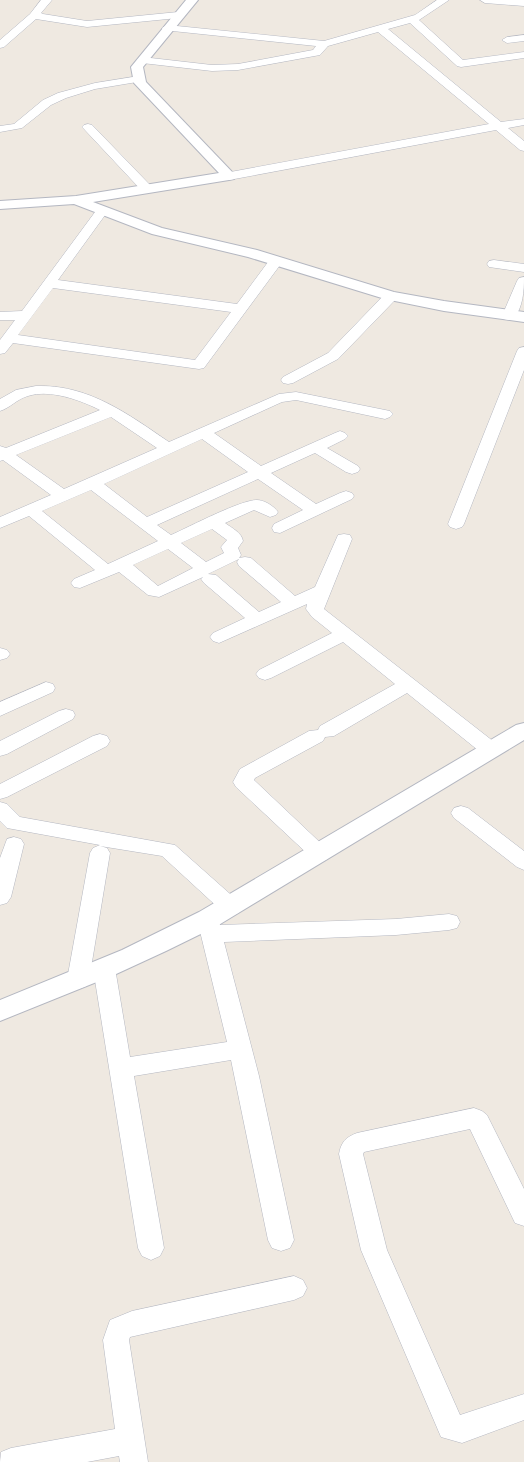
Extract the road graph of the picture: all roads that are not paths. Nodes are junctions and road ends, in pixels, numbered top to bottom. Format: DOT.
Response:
graph roads {
  1 [pos="48,0"];
  2 [pos="192,0"];
  3 [pos="444,0"];
  4 [pos="485,0"];
  5 [pos="524,3"];
  6 [pos="36,14"];
  7 [pos="178,15"];
  8 [pos="412,19"];
  9 [pos="167,28"];
  10 [pos="380,28"];
  11 [pos="524,38"];
  12 [pos="507,40"];
  13 [pos="324,44"];
  14 [pos="0,45"];
  15 [pos="524,55"];
  16 [pos="142,60"];
  17 [pos="139,79"];
  18 [pos="524,122"];
  19 [pos="500,126"];
  20 [pos="88,127"];
  21 [pos="0,129"];
  22 [pos="524,147"];
  23 [pos="229,176"];
  24 [pos="147,189"];
  25 [pos="76,200"];
  26 [pos="0,205"];
  27 [pos="102,210"];
  28 [pos="276,261"];
  29 [pos="494,264"];
  30 [pos="524,268"];
  31 [pos="524,281"];
  32 [pos="48,283"];
  33 [pos="391,296"];
  34 [pos="241,309"];
  35 [pos="27,315"];
  36 [pos="0,316"];
  37 [pos="517,316"];
  38 [pos="10,338"];
  39 [pos="0,350"];
  40 [pos="524,351"];
  41 [pos="288,380"];
  42 [pos="0,406"];
  43 [pos="112,411"];
  44 [pos="385,414"];
  45 [pos="203,433"];
  46 [pos="340,436"];
  47 [pos="316,447"];
  48 [pos="168,449"];
  49 [pos="2,454"];
  50 [pos="352,469"];
  51 [pos="260,472"];
  52 [pos="93,483"];
  53 [pos="63,496"];
  54 [pos="346,496"];
  55 [pos="31,510"];
  56 [pos="315,511"];
  57 [pos="270,512"];
  58 [pos="0,523"];
  59 [pos="214,523"];
  60 [pos="146,524"];
  61 [pos="456,524"];
  62 [pos="280,528"];
  63 [pos="344,539"];
  64 [pos="170,543"];
  65 [pos="245,562"];
  66 [pos="114,568"];
  67 [pos="207,574"];
  68 [pos="80,583"];
  69 [pos="321,591"];
  70 [pos="294,604"];
  71 [pos="258,620"];
  72 [pos="345,634"];
  73 [pos="219,637"];
  74 [pos="265,674"];
  75 [pos="409,684"];
  76 [pos="46,688"];
  77 [pos="0,710"];
  78 [pos="66,715"];
  79 [pos="524,730"];
  80 [pos="100,741"];
  81 [pos="0,749"];
  82 [pos="491,750"];
  83 [pos="0,792"];
  84 [pos="0,809"];
  85 [pos="461,813"];
  86 [pos="14,844"];
  87 [pos="100,853"];
  88 [pos="320,854"];
  89 [pos="524,862"];
  90 [pos="0,897"];
  91 [pos="231,907"];
  92 [pos="449,922"];
  93 [pos="210,927"];
  94 [pos="104,968"];
  95 [pos="78,980"];
  96 [pos="0,1011"];
  97 [pos="240,1049"];
  98 [pos="121,1068"];
  99 [pos="524,1215"];
  100 [pos="281,1240"];
  101 [pos="151,1248"];
  102 [pos="294,1288"];
  103 [pos="524,1407"];
  104 [pos="132,1451"];
  105 [pos="11,1462"];
  1 -- 6 [label="street"];
  2 -- 7 [label="street"];
  3 -- 8 [label="street"];
  4 -- 5 [label="street"];
  6 -- 7 [label="street"];
  6 -- 14 [label="street"];
  7 -- 9 [label="street"];
  8 -- 10 [label="street"];
  8 -- 15 [label="street"];
  9 -- 13 [label="street"];
  9 -- 16 [label="street"];
  10 -- 13 [label="street"];
  10 -- 19 [label="street"];
  11 -- 12 [label="street"];
  13 -- 16 [label="street"];
  16 -- 17 [label="street"];
  17 -- 21 [label="street"];
  17 -- 23 [label="street"];
  18 -- 19 [label="street"];
  19 -- 22 [label="street"];
  19 -- 23 [label="street"];
  20 -- 24 [label="street"];
  23 -- 24 [label="street"];
  24 -- 25 [label="street"];
  25 -- 26 [label="street"];
  25 -- 27 [label="street"];
  27 -- 28 [label="street"];
  27 -- 32 [label="street"];
  28 -- 33 [label="street"];
  28 -- 34 [label="street"];
  29 -- 30 [label="street"];
  31 -- 37 [label="street"];
  32 -- 34 [label="street"];
  32 -- 35 [label="street"];
  33 -- 37 [label="street"];
  33 -- 41 [label="street"];
  34 -- 38 [label="street"];
  35 -- 36 [label="street"];
  35 -- 38 [label="street"];
  38 -- 39 [label="street"];
  40 -- 61 [label="street"];
  42 -- 43 [label="street"];
  43 -- 48 [label="street"];
  43 -- 49 [label="street"];
  44 -- 45 [label="street"];
  45 -- 48 [label="street"];
  45 -- 51 [label="street"];
  46 -- 47 [label="street"];
  47 -- 50 [label="street"];
  47 -- 51 [label="street"];
  48 -- 52 [label="street"];
  49 -- 53 [label="street"];
  51 -- 56 [label="street"];
  51 -- 60 [label="street"];
  52 -- 53 [label="street"];
  52 -- 60 [label="street"];
  53 -- 55 [label="street"];
  54 -- 56 [label="street"];
  55 -- 58 [label="street"];
  55 -- 66 [label="street"];
  56 -- 62 [label="street"];
  57 -- 59 [label="street"];
  59 -- 64 [label="street"];
  59 -- 67 [label="street"];
  60 -- 64 [label="street"];
  63 -- 69 [label="street"];
  64 -- 66 [label="street"];
  64 -- 67 [label="street"];
  65 -- 70 [label="street"];
  66 -- 67 [label="street"];
  66 -- 68 [label="street"];
  67 -- 71 [label="street"];
  69 -- 70 [label="street"];
  69 -- 72 [label="street"];
  70 -- 71 [label="street"];
  71 -- 73 [label="street"];
  72 -- 74 [label="street"];
  72 -- 75 [label="street"];
  75 -- 82 [label="street"];
  75 -- 88 [label="street"];
  76 -- 77 [label="street"];
  78 -- 81 [label="street"];
  79 -- 82 [label="street"];
  80 -- 83 [label="street"];
  82 -- 88 [label="street"];
  84 -- 91 [label="street"];
  85 -- 89 [label="street"];
  86 -- 90 [label="street"];
  87 -- 95 [label="street"];
  88 -- 91 [label="street"];
  91 -- 93 [label="street"];
  92 -- 93 [label="street"];
  93 -- 94 [label="street"];
  93 -- 97 [label="street"];
  94 -- 95 [label="street"];
  94 -- 98 [label="street"];
  95 -- 96 [label="street"];
  97 -- 98 [label="street"];
  97 -- 100 [label="street"];
  98 -- 101 [label="street"];
  99 -- 103 [label="street"];
  102 -- 104 [label="street"];
  104 -- 105 [label="street"];
}
